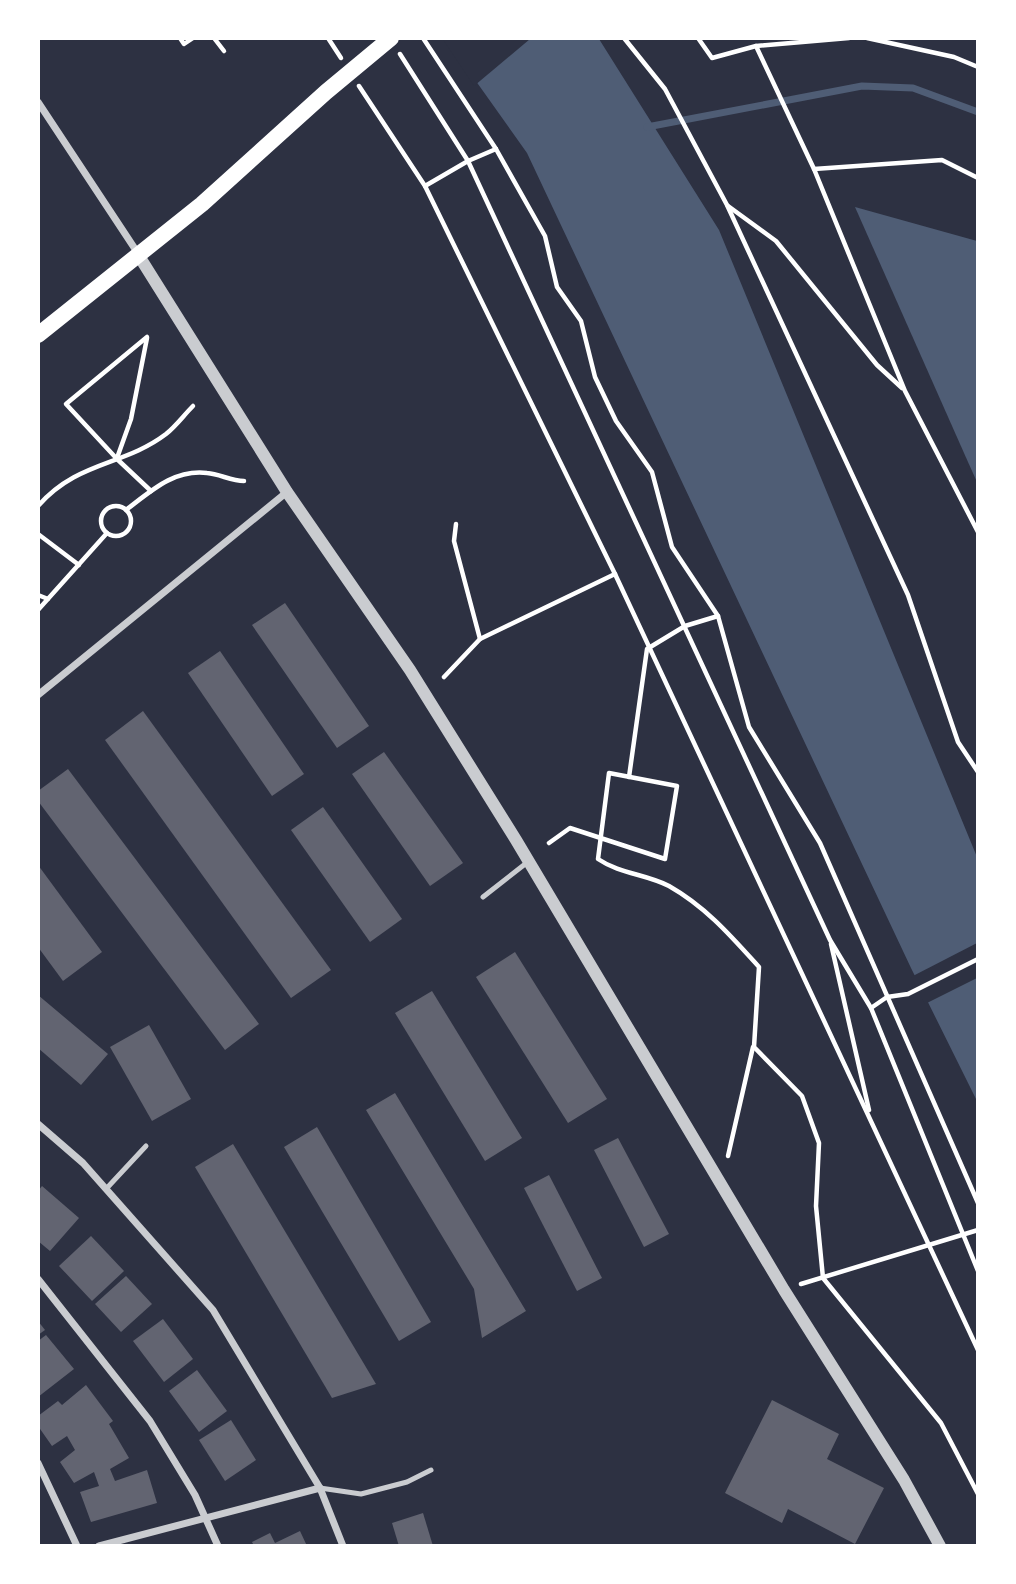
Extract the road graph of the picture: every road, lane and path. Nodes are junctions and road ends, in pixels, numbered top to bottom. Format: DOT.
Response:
graph roads {
  1 [pos="180,38"];
  2 [pos="193,38"];
  3 [pos="214,38"];
  4 [pos="328,38"];
  5 [pos="423,38"];
  6 [pos="624,38"];
  7 [pos="698,38"];
  8 [pos="849,38"];
  9 [pos="867,38"];
  10 [pos="394,44"];
  11 [pos="756,46"];
  12 [pos="224,51"];
  13 [pos="343,61"];
  14 [pos="978,67"];
  15 [pos="358,84"];
  16 [pos="38,102"];
  17 [pos="496,149"];
  18 [pos="468,161"];
  19 [pos="814,169"];
  20 [pos="978,178"];
  21 [pos="425,186"];
  22 [pos="727,205"];
  23 [pos="139,256"];
  24 [pos="38,335"];
  25 [pos="905,391"];
  26 [pos="193,406"];
  27 [pos="117,459"];
  28 [pos="244,481"];
  29 [pos="151,491"];
  30 [pos="287,492"];
  31 [pos="38,506"];
  32 [pos="126,510"];
  33 [pos="456,524"];
  34 [pos="978,532"];
  35 [pos="107,533"];
  36 [pos="38,534"];
  37 [pos="79,565"];
  38 [pos="615,574"];
  39 [pos="38,595"];
  40 [pos="48,599"];
  41 [pos="38,610"];
  42 [pos="718,616"];
  43 [pos="685,626"];
  44 [pos="480,639"];
  45 [pos="647,649"];
  46 [pos="444,677"];
  47 [pos="38,695"];
  48 [pos="978,772"];
  49 [pos="629,777"];
  50 [pos="598,837"];
  51 [pos="548,843"];
  52 [pos="529,861"];
  53 [pos="483,897"];
  54 [pos="830,940"];
  55 [pos="978,959"];
  56 [pos="887,997"];
  57 [pos="870,1008"];
  58 [pos="754,1046"];
  59 [pos="871,1119"];
  60 [pos="38,1124"];
  61 [pos="146,1146"];
  62 [pos="728,1156"];
  63 [pos="106,1189"];
  64 [pos="978,1203"];
  65 [pos="978,1230"];
  66 [pos="928,1245"];
  67 [pos="978,1271"];
  68 [pos="823,1278"];
  69 [pos="38,1279"];
  70 [pos="802,1284"];
  71 [pos="978,1350"];
  72 [pos="38,1463"];
  73 [pos="431,1471"];
  74 [pos="320,1488"];
  75 [pos="978,1494"];
  76 [pos="204,1517"];
  77 [pos="77,1545"];
  78 [pos="99,1545"];
  79 [pos="218,1545"];
  80 [pos="343,1545"];
  81 [pos="940,1545"];
  1 -- 2 [label="path"];
  3 -- 12 [label="path"];
  4 -- 13 [label="path"];
  5 -- 17 [label="path"];
  6 -- 22 [label="path"];
  7 -- 11 [label="path"];
  8 -- 11 [label="path"];
  9 -- 14 [label="path"];
  10 -- 18 [label="path"];
  10 -- 23 [label="main road"];
  11 -- 19 [label="path"];
  15 -- 21 [label="path"];
  16 -- 23 [label="street"];
  17 -- 18 [label="path"];
  17 -- 42 [label="path"];
  18 -- 21 [label="path"];
  18 -- 43 [label="path"];
  19 -- 20 [label="path"];
  19 -- 25 [label="path"];
  21 -- 38 [label="path"];
  22 -- 25 [label="path"];
  22 -- 48 [label="path"];
  23 -- 24 [label="main road"];
  23 -- 30 [label="street"];
  25 -- 34 [label="path"];
  26 -- 27 [label="path"];
  27 -- 27 [label="path"];
  27 -- 29 [label="path"];
  27 -- 31 [label="path"];
  28 -- 29 [label="path"];
  29 -- 32 [label="path"];
  30 -- 47 [label="street"];
  30 -- 52 [label="street"];
  32 -- 35 [label="path"];
  32 -- 35 [label="path"];
  33 -- 44 [label="path"];
  35 -- 37 [label="path"];
  36 -- 37 [label="path"];
  37 -- 40 [label="path"];
  38 -- 44 [label="path"];
  38 -- 45 [label="path"];
  39 -- 40 [label="path"];
  40 -- 41 [label="path"];
  42 -- 43 [label="path"];
  42 -- 56 [label="path"];
  43 -- 45 [label="path"];
  43 -- 54 [label="path"];
  44 -- 46 [label="path"];
  45 -- 49 [label="path"];
  45 -- 59 [label="path"];
  49 -- 50 [label="path"];
  49 -- 50 [label="path"];
  50 -- 51 [label="path"];
  50 -- 58 [label="path"];
  52 -- 53 [label="lane"];
  52 -- 81 [label="street"];
  54 -- 57 [label="path"];
  54 -- 59 [label="path"];
  55 -- 56 [label="path"];
  56 -- 57 [label="path"];
  56 -- 64 [label="path"];
  57 -- 67 [label="path"];
  58 -- 62 [label="path"];
  58 -- 68 [label="path"];
  59 -- 66 [label="path"];
  60 -- 63 [label="street"];
  61 -- 63 [label="lane"];
  63 -- 74 [label="street"];
  65 -- 66 [label="path"];
  66 -- 68 [label="path"];
  66 -- 71 [label="path"];
  68 -- 70 [label="path"];
  68 -- 75 [label="path"];
  69 -- 76 [label="street"];
  72 -- 77 [label="street"];
  73 -- 74 [label="lane"];
  74 -- 76 [label="street"];
  74 -- 80 [label="street"];
  76 -- 78 [label="street"];
  76 -- 79 [label="street"];
}
